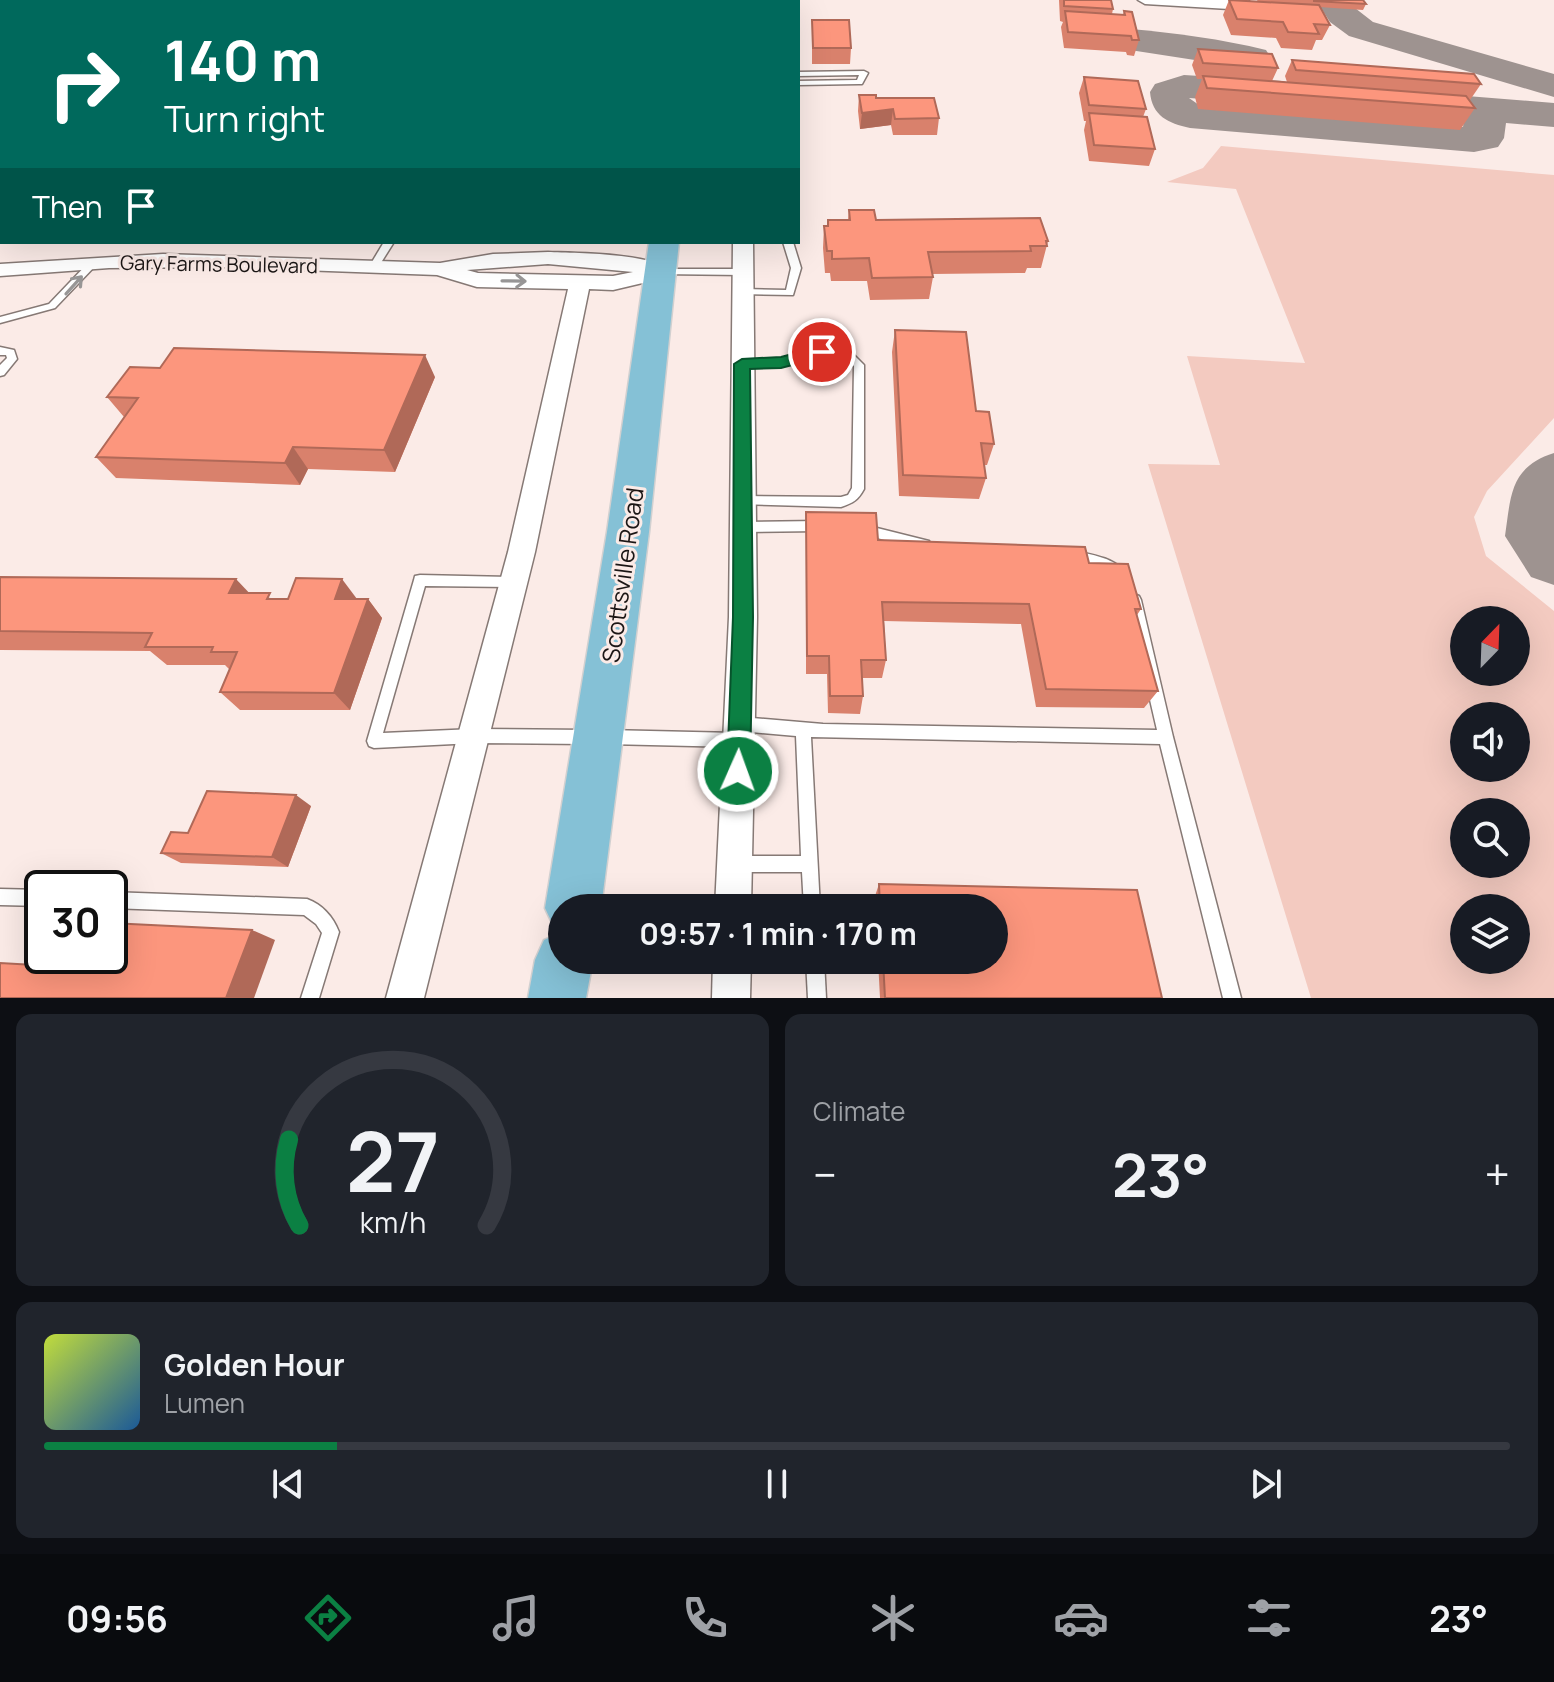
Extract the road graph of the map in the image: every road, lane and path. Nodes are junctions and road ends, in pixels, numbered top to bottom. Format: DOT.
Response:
graph roads {
  1 [pos="1145,0"];
  2 [pos="1242,0"];
  3 [pos="1165,1"];
  4 [pos="800,74"];
  5 [pos="800,83"];
  6 [pos="388,244"];
  7 [pos="743,244"];
  8 [pos="789,244"];
  9 [pos="662,257"];
  10 [pos="94,262"];
  11 [pos="582,262"];
  12 [pos="374,267"];
  13 [pos="0,270"];
  14 [pos="743,282"];
  15 [pos="0,320"];
  16 [pos="0,351"];
  17 [pos="742,364"];
  18 [pos="0,372"];
  19 [pos="742,514"];
  20 [pos="938,549"];
  21 [pos="1061,555"];
  22 [pos="513,582"];
  23 [pos="803,730"];
  24 [pos="740,732"];
  25 [pos="474,736"];
  26 [pos="599,737"];
  27 [pos="1166,737"];
  28 [pos="735,864"];
  29 [pos="810,864"];
  30 [pos="575,894"];
  31 [pos="734,894"];
  32 [pos="811,894"];
  33 [pos="0,897"];
  34 [pos="24,898"];
  35 [pos="128,901"];
  36 [pos="561,974"];
  37 [pos="732,974"];
  38 [pos="816,974"];
  39 [pos="310,998"];
  40 [pos="405,998"];
  41 [pos="557,998"];
  42 [pos="731,998"];
  43 [pos="817,998"];
  44 [pos="1232,998"];
  1 -- 3 [label="street"];
  2 -- 3 [label="street"];
  4 -- 5 [label="lane"];
  6 -- 12 [label="lane"];
  7 -- 14 [label="street"];
  8 -- 14 [label="lane"];
  9 -- 11 [label="street, Gary Farms Boulevard"];
  9 -- 14 [label="lane"];
  9 -- 26 [label="main road, Scottsville Road"];
  10 -- 12 [label="street, Gary Farms Boulevard"];
  10 -- 13 [label="street, Gary Farms Boulevard"];
  15 -- 10 [label="lane, one-way"];
  11 -- 12 [label="street, Gary Farms Boulevard"];
  11 -- 22 [label="street"];
  14 -- 17 [label="street"];
  16 -- 18 [label="lane"];
  17 -- 19 [label="street"];
  17 -- 19 [label="lane"];
  19 -- 20 [label="lane"];
  19 -- 24 [label="street"];
  21 -- 27 [label="lane"];
  22 -- 25 [label="street"];
  22 -- 25 [label="lane"];
  23 -- 24 [label="lane"];
  23 -- 27 [label="lane"];
  23 -- 29 [label="lane"];
  24 -- 26 [label="lane"];
  24 -- 28 [label="street"];
  25 -- 26 [label="lane"];
  25 -- 40 [label="street"];
  26 -- 30 [label="main road, Scottsville Road"];
  27 -- 44 [label="lane"];
  28 -- 29 [label="lane"];
  28 -- 31 [label="street"];
  29 -- 32 [label="lane"];
  33 -- 34 [label="lane"];
  35 -- 39 [label="lane"];
  36 -- 41 [label="main road"];
  37 -- 42 [label="street"];
  38 -- 43 [label="lane"];
}
